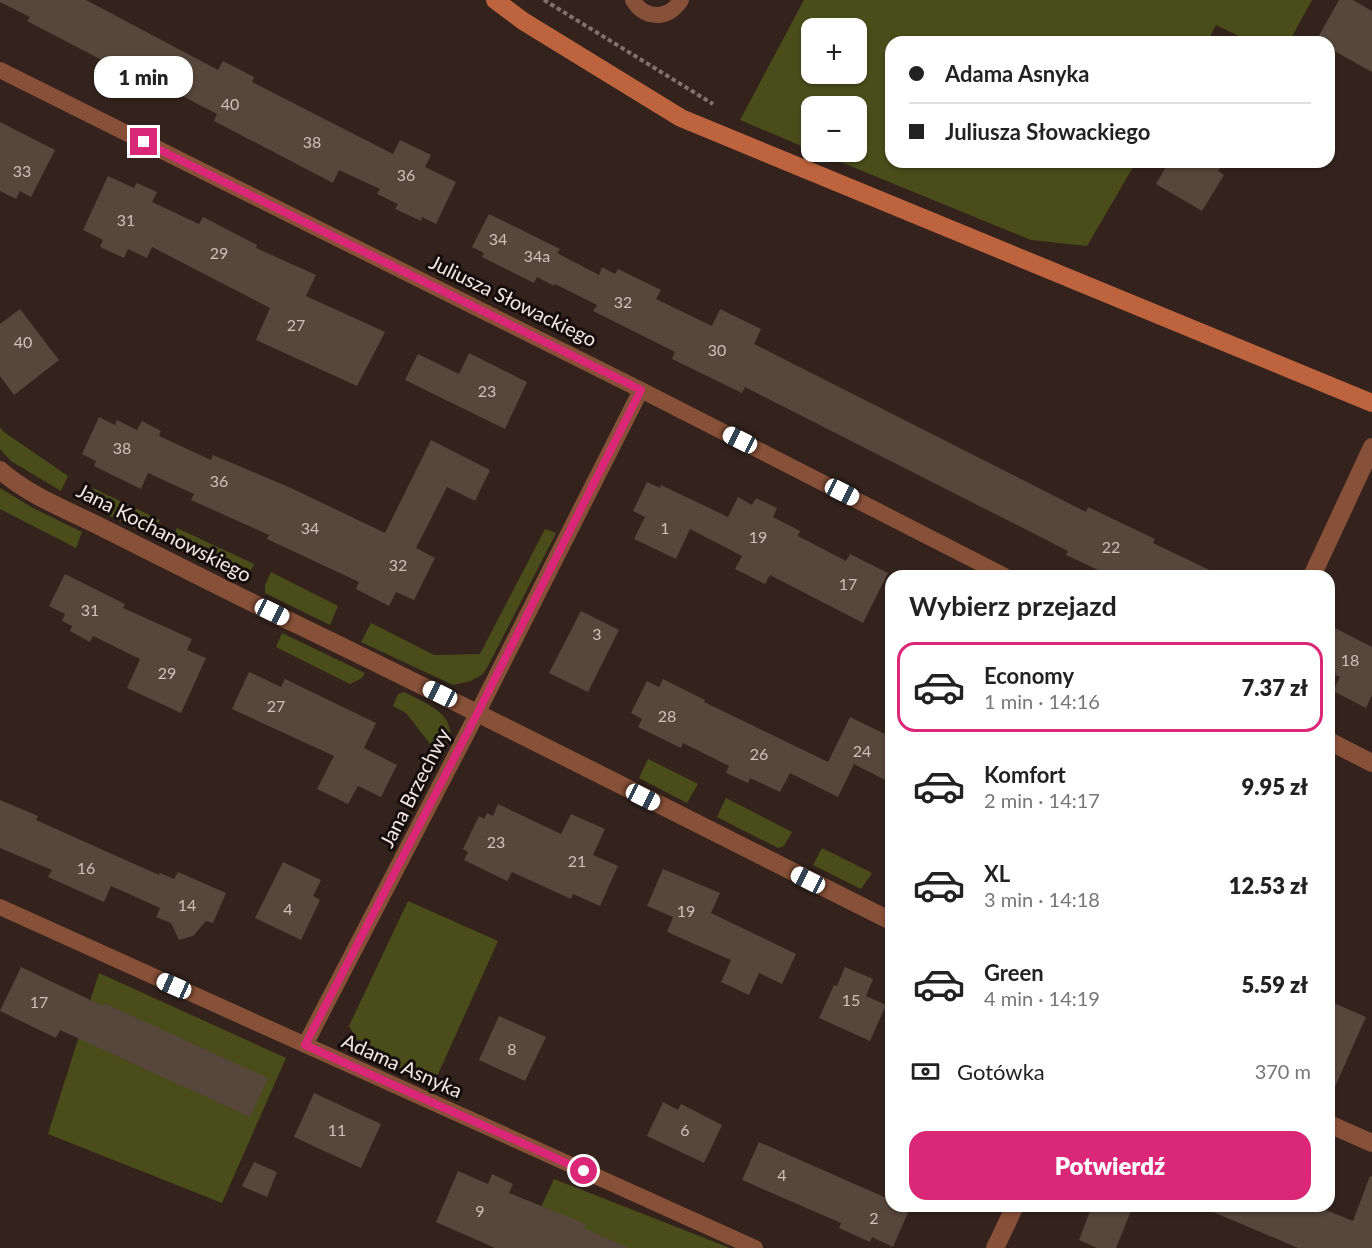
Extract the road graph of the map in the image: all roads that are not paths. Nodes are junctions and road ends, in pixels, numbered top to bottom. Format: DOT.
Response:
graph roads {
  1 [pos="495,0"];
  2 [pos="633,0"];
  3 [pos="681,0"];
  4 [pos="0,70"];
  5 [pos="641,390"];
  6 [pos="1372,403"];
  7 [pos="1372,447"];
  8 [pos="0,470"];
  9 [pos="993,570"];
  10 [pos="1315,570"];
  11 [pos="477,714"];
  12 [pos="1335,744"];
  13 [pos="1372,763"];
  14 [pos="0,906"];
  15 [pos="885,918"];
  16 [pos="305,1045"];
  17 [pos="1335,1127"];
  18 [pos="1372,1143"];
  19 [pos="1013,1212"];
  20 [pos="755,1248"];
  21 [pos="994,1248"];
  1 -- 6 [label="street"];
  2 -- 3 [label="lane"];
  4 -- 5 [label="lane, Juliusza Słowackiego"];
  5 -- 9 [label="lane, Juliusza Słowackiego"];
  5 -- 11 [label="lane, Jana Brzechwy"];
  7 -- 10 [label="street"];
  8 -- 11 [label="street, Jana Kochanowskiego"];
  11 -- 15 [label="street, Jana Kochanowskiego"];
  11 -- 16 [label="lane, Jana Brzechwy"];
  12 -- 13 [label="street"];
  14 -- 16 [label="lane, Adama Asnyka"];
  16 -- 20 [label="lane, Adama Asnyka"];
  17 -- 18 [label="street"];
  19 -- 21 [label="street"];
}
